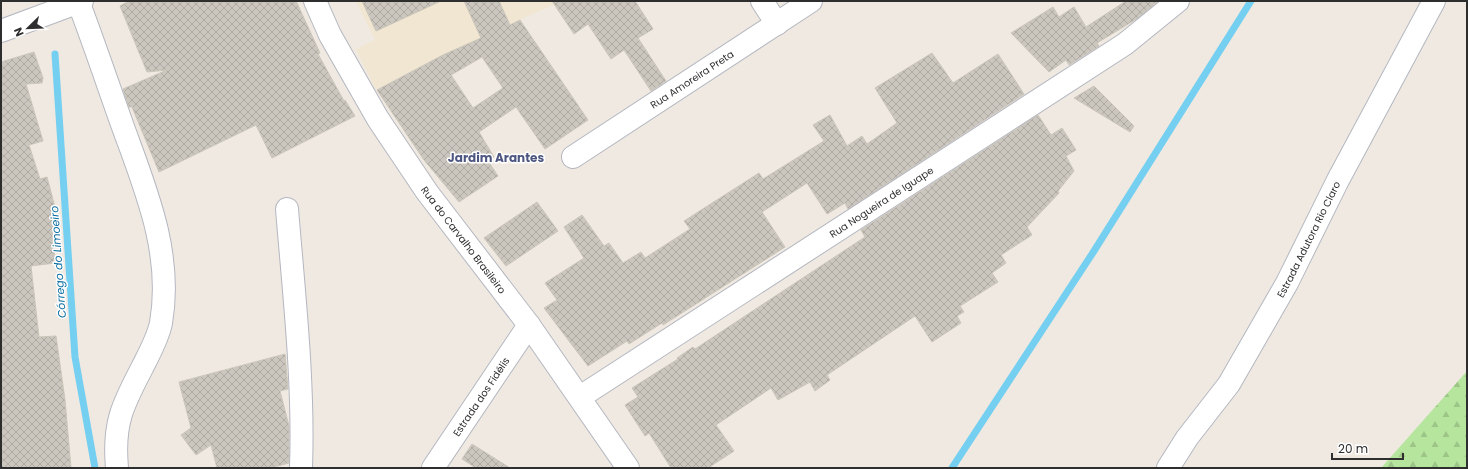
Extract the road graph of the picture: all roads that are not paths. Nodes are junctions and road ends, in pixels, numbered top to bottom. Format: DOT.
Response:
graph roads {
  1 [pos="315,1"];
  2 [pos="762,1"];
  3 [pos="811,1"];
  4 [pos="1178,1"];
  5 [pos="1434,1"];
  6 [pos="75,3"];
  7 [pos="777,24"];
  8 [pos="1,31"];
  9 [pos="573,157"];
  10 [pos="287,209"];
  11 [pos="529,325"];
  12 [pos="580,397"];
  13 [pos="117,468"];
  14 [pos="301,468"];
  15 [pos="433,468"];
  16 [pos="628,468"];
  17 [pos="1168,468"];
  1 -- 11 [label="street, Rua do Carvalho Brasileiro"];
  2 -- 7 [label="street"];
  3 -- 7 [label="street, Rua Amoreira Preta"];
  4 -- 12 [label="street, Rua Nogueira de Iguape"];
  5 -- 17 [label="street, Estrada Adutora Rio Claro"];
  6 -- 8 [label="street"];
  6 -- 13 [label="street"];
  7 -- 9 [label="street, Rua Amoreira Preta"];
  10 -- 14 [label="street"];
  11 -- 12 [label="street, Rua do Carvalho Brasileiro"];
  11 -- 15 [label="street, Estrada dos Fidélis"];
  12 -- 16 [label="street, Rua do Carvalho Brasileiro"];
}
